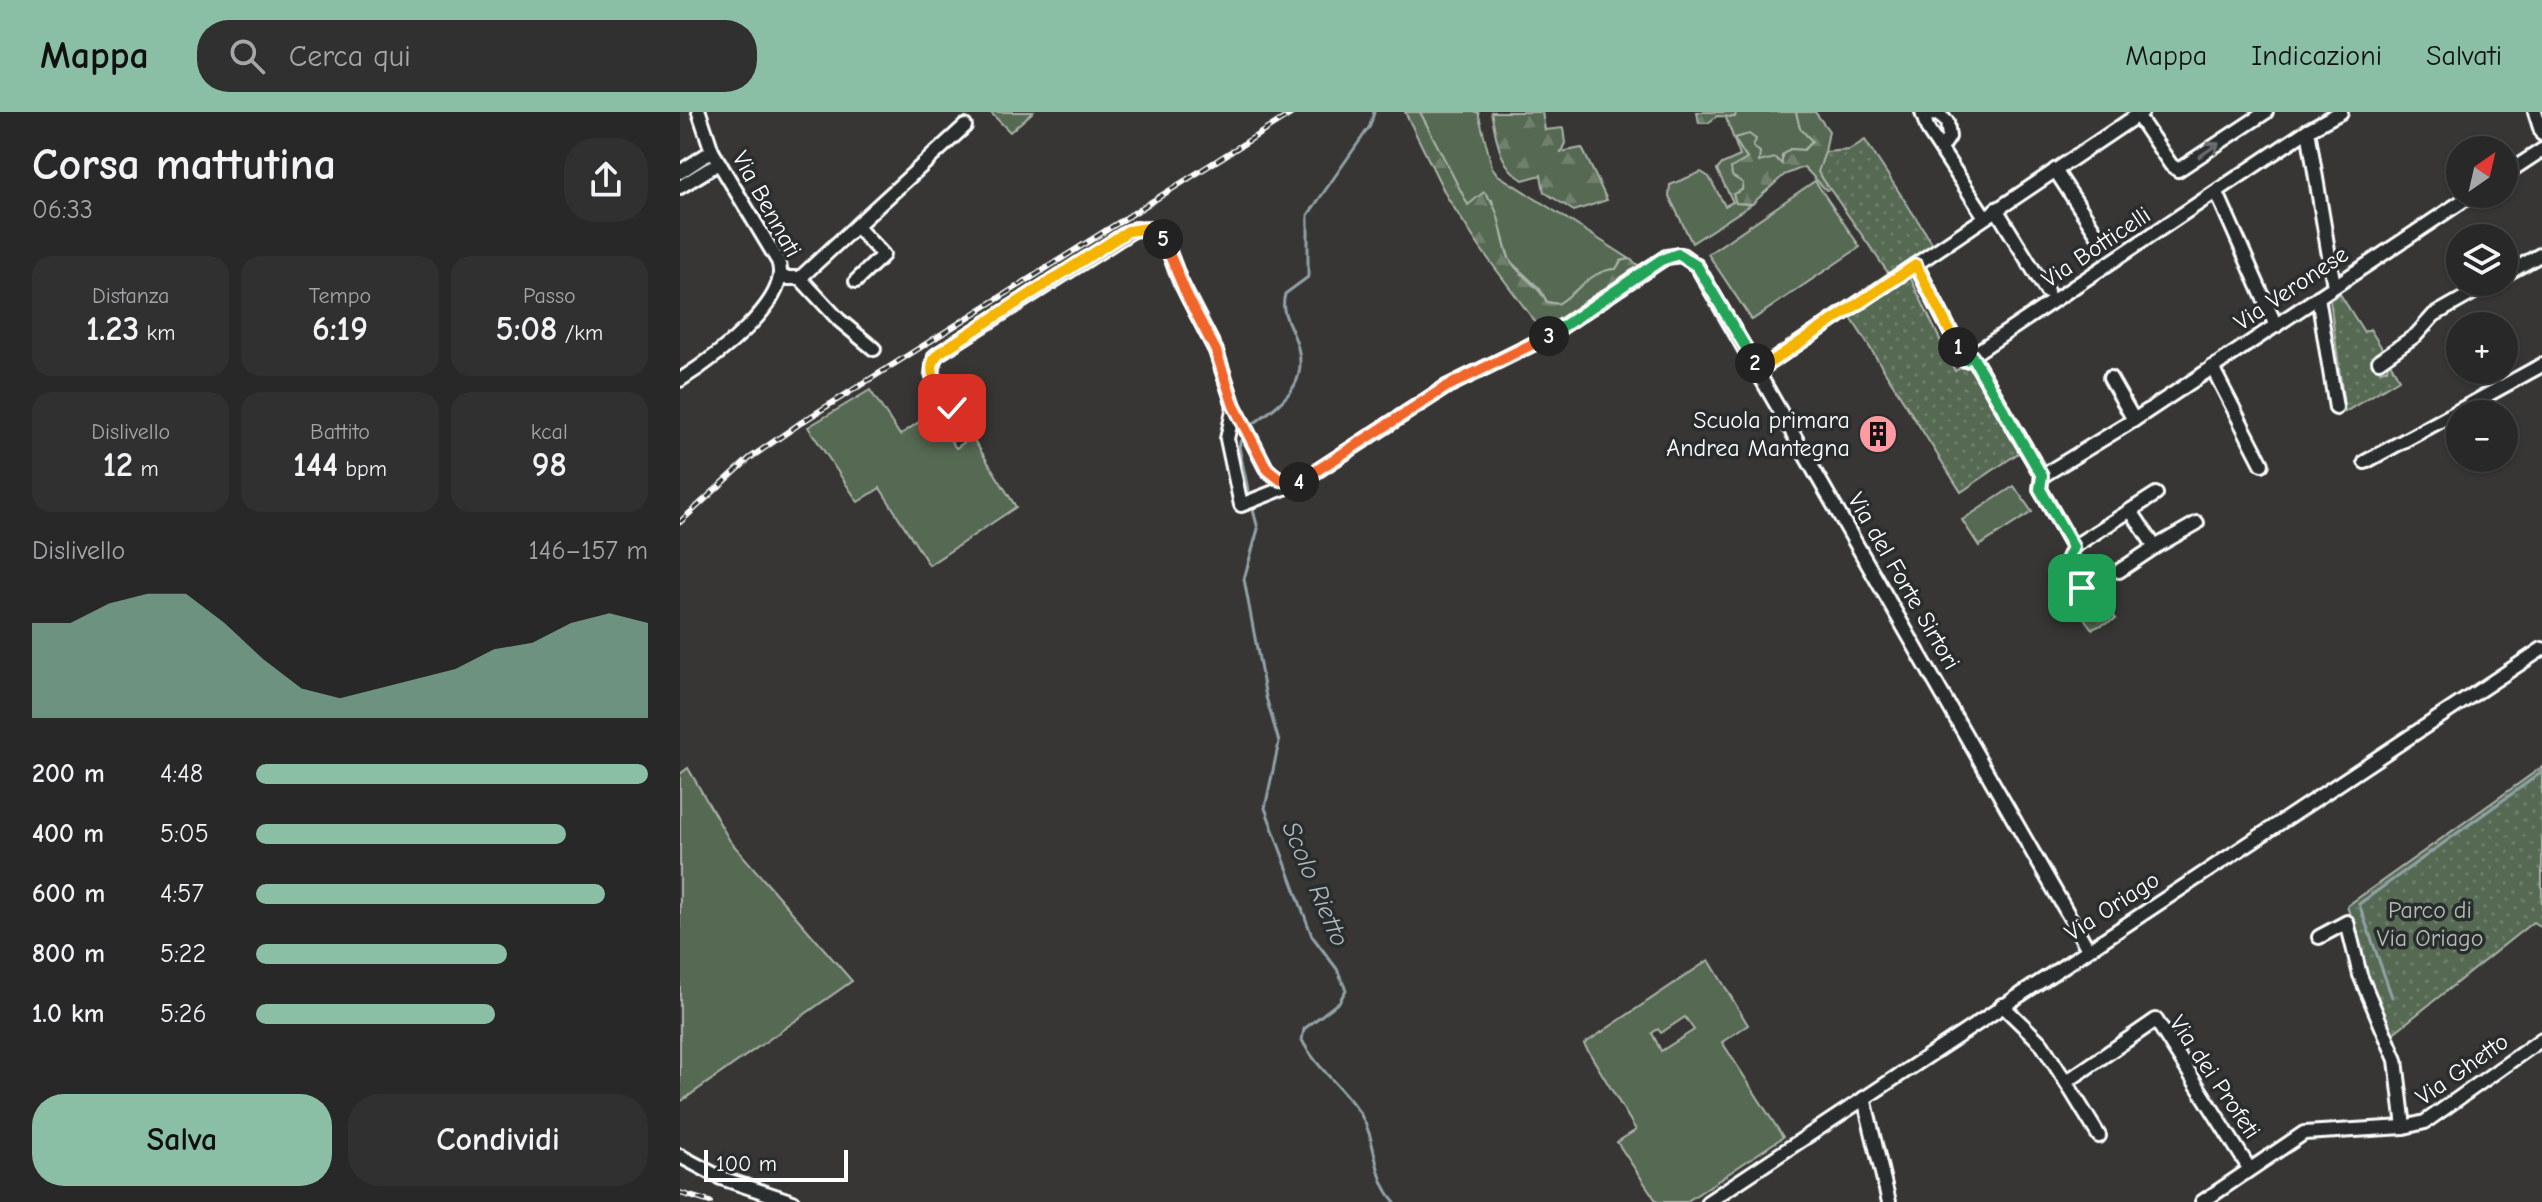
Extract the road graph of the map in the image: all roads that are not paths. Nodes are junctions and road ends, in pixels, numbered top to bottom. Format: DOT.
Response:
graph roads {
  1 [pos="699,112"];
  2 [pos="2266,112"];
  3 [pos="2341,112"];
  4 [pos="1922,113"];
  5 [pos="2139,114"];
  6 [pos="2538,114"];
  7 [pos="965,126"];
  8 [pos="2308,130"];
  9 [pos="2542,134"];
  10 [pos="1941,149"];
  11 [pos="2542,150"];
  12 [pos="712,151"];
  13 [pos="719,163"];
  14 [pos="2518,166"];
  15 [pos="2055,170"];
  16 [pos="680,172"];
  17 [pos="680,187"];
  18 [pos="2217,193"];
  19 [pos="2452,208"];
  20 [pos="1990,213"];
  21 [pos="856,226"];
  22 [pos="2099,237"];
  23 [pos="2542,254"];
  24 [pos="1916,265"];
  25 [pos="2518,267"];
  26 [pos="782,278"];
  27 [pos="800,278"];
  28 [pos="856,281"];
  29 [pos="2334,286"];
  30 [pos="2047,292"];
  31 [pos="2467,296"];
  32 [pos="2318,297"];
  33 [pos="2276,326"];
  34 [pos="874,349"];
  35 [pos="1972,356"];
  36 [pos="2379,361"];
  37 [pos="2542,365"];
  38 [pos="2212,367"];
  39 [pos="1759,370"];
  40 [pos="2110,378"];
  41 [pos="680,380"];
  42 [pos="1234,406"];
  43 [pos="2336,408"];
  44 [pos="949,418"];
  45 [pos="2134,420"];
  46 [pos="2365,462"];
  47 [pos="2262,464"];
  48 [pos="2042,476"];
  49 [pos="1300,482"];
  50 [pos="2156,494"];
  51 [pos="2131,511"];
  52 [pos="2197,523"];
  53 [pos="2073,547"];
  54 [pos="2155,547"];
  55 [pos="2119,571"];
  56 [pos="2082,588"];
  57 [pos="2542,649"];
  58 [pos="2319,937"];
  59 [pos="2088,949"];
  60 [pos="2002,1005"];
  61 [pos="2542,1039"];
  62 [pos="2066,1082"];
  63 [pos="1864,1098"];
  64 [pos="2404,1127"];
  65 [pos="2099,1136"];
  66 [pos="684,1159"];
  67 [pos="2249,1168"];
  68 [pos="793,1202"];
  69 [pos="1708,1202"];
  70 [pos="1889,1202"];
  71 [pos="2202,1202"];
  1 -- 12 [label="street, Via Bennati"];
  5 -- 2 [label="street, one-way"];
  3 -- 8 [label="street, Via Botticelli"];
  4 -- 10 [label="street"];
  4 -- 10 [label="street"];
  5 -- 15 [label="street"];
  6 -- 9 [label="street"];
  7 -- 21 [label="street, Via Bennati"];
  8 -- 18 [label="street, Via Botticelli"];
  8 -- 29 [label="street"];
  10 -- 20 [label="street"];
  11 -- 14 [label="street"];
  12 -- 13 [label="street, Via Bennati"];
  12 -- 16 [label="street, Via Bennati"];
  13 -- 17 [label="street"];
  13 -- 26 [label="street, Via Bennati"];
  15 -- 20 [label="street"];
  15 -- 22 [label="street"];
  18 -- 33 [label="street"];
  18 -- 35 [label="street, Via Botticelli"];
  19 -- 29 [label="street, Via Veronese"];
  20 -- 24 [label="street"];
  20 -- 30 [label="street"];
  21 -- 27 [label="street, Via Bennati"];
  21 -- 28 [label="street"];
  23 -- 25 [label="street"];
  24 -- 35 [label="street"];
  24 -- 39 [label="street"];
  26 -- 27 [label="street, Via Bennati"];
  26 -- 41 [label="street, Via Bennati"];
  27 -- 34 [label="street, Via Bennati"];
  29 -- 32 [label="street, Via Veronese"];
  31 -- 36 [label="street"];
  32 -- 33 [label="street, Via Veronese"];
  32 -- 43 [label="street"];
  33 -- 38 [label="street, Via Veronese"];
  35 -- 48 [label="street"];
  37 -- 46 [label="street"];
  38 -- 45 [label="street, Via Veronese"];
  38 -- 47 [label="street"];
  39 -- 49 [label="street, Via del Forte Sirtori"];
  39 -- 59 [label="street, Via del Forte Sirtori"];
  40 -- 45 [label="street"];
  42 -- 44 [label="street, Via del Forte Sirtori"];
  42 -- 49 [label="street, Via del Forte Sirtori"];
  42 -- 49 [label="street, Via del Forte Sirtori"];
  45 -- 48 [label="street, Via Veronese"];
  48 -- 53 [label="street"];
  50 -- 51 [label="street"];
  51 -- 53 [label="street"];
  51 -- 54 [label="street"];
  52 -- 54 [label="street"];
  53 -- 56 [label="street"];
  54 -- 55 [label="street"];
  57 -- 59 [label="street, Via Oriago"];
  58 -- 64 [label="street, Via Ghetto"];
  59 -- 60 [label="street, Via Oriago"];
  60 -- 62 [label="street"];
  60 -- 63 [label="street, Via Oriago"];
  61 -- 64 [label="street, Via Ghetto"];
  62 -- 65 [label="street"];
  62 -- 67 [label="street, Via dei Profeti"];
  63 -- 69 [label="street, Via Oriago"];
  63 -- 70 [label="street"];
  64 -- 67 [label="street, Via Ghetto"];
  66 -- 68 [label="street"];
  67 -- 71 [label="street, Via Ghetto"];
}
